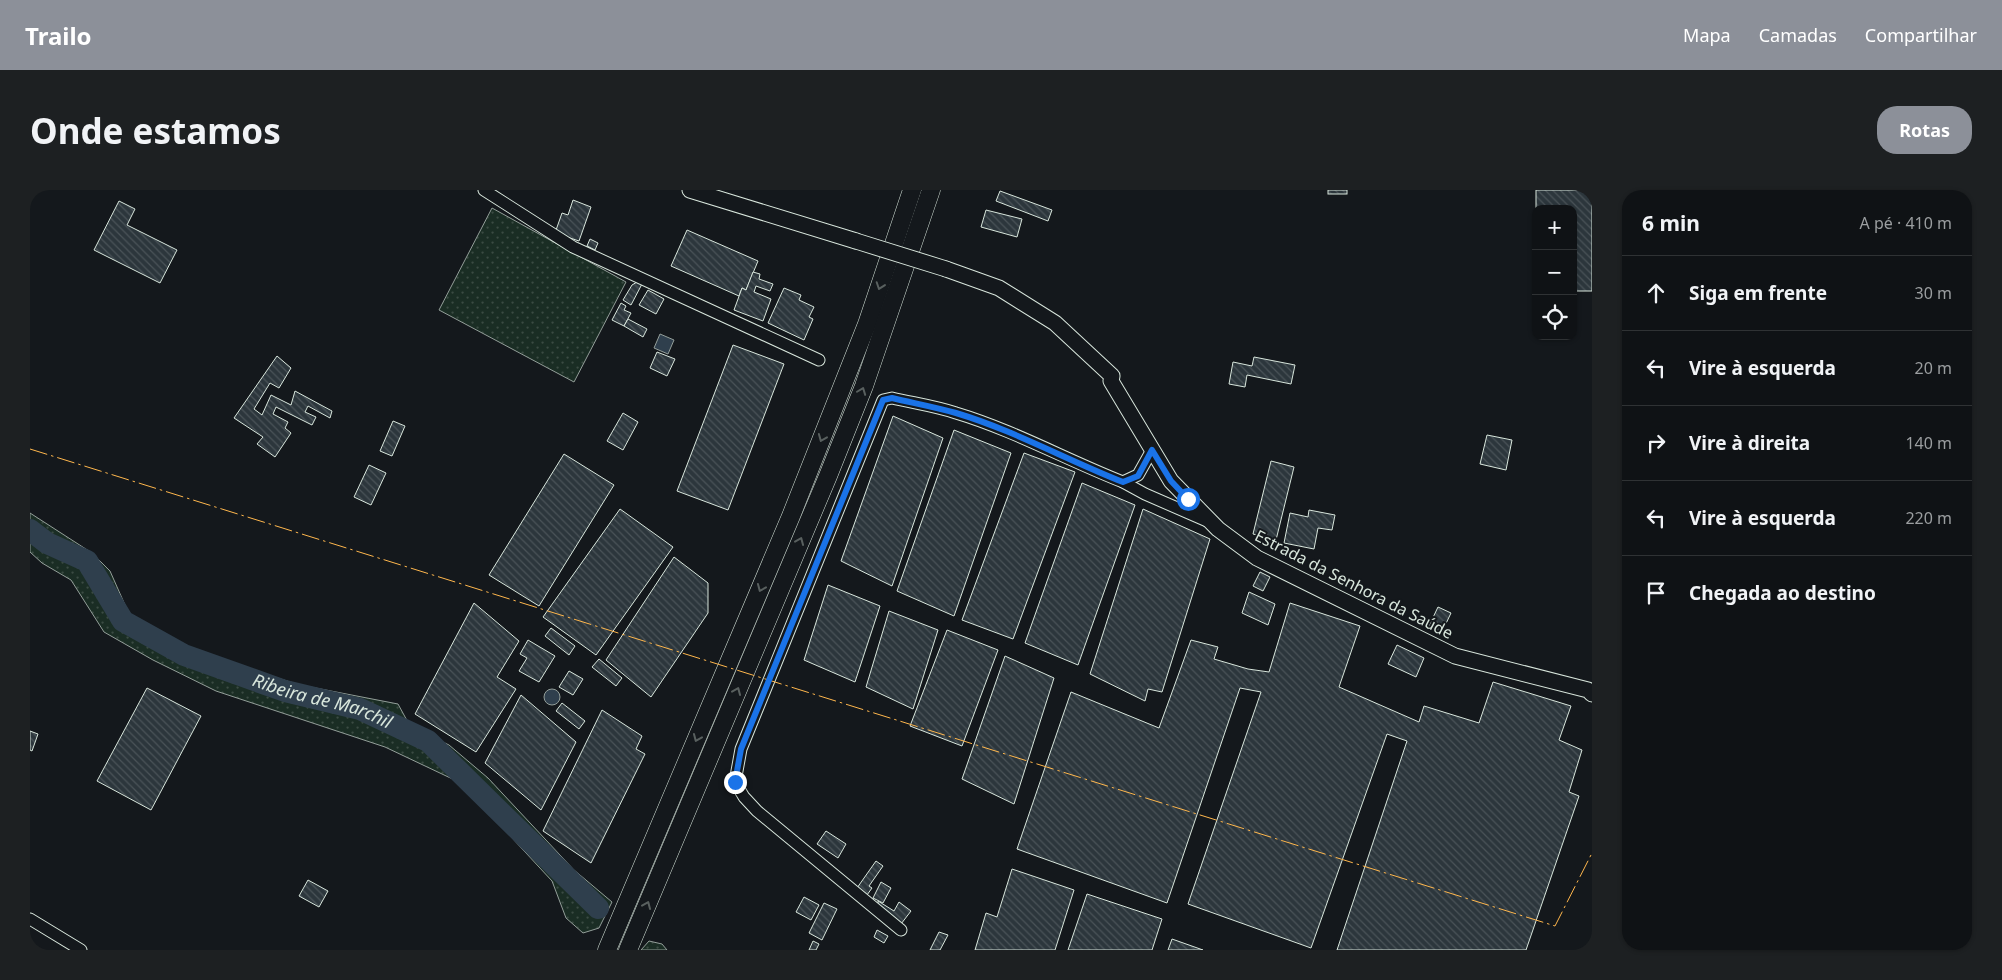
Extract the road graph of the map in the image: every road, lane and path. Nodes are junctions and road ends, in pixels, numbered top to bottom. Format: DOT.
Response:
graph roads {
  1 [pos="484,190"];
  2 [pos="690,190"];
  3 [pos="912,190"];
  4 [pos="932,190"];
  5 [pos="819,360"];
  6 [pos="1152,450"];
  7 [pos="1123,482"];
  8 [pos="1211,522"];
  9 [pos="1592,694"];
  10 [pos="30,919"];
  11 [pos="901,930"];
  12 [pos="81,950"];
  13 [pos="608,950"];
  14 [pos="628,950"];
  1 -- 5 [label="street"];
  2 -- 6 [label="street, Estrada da Senhora da Saúde, bridge"];
  3 -- 13 [label="main road, one-way"];
  14 -- 4 [label="main road, one-way"];
  6 -- 7 [label="street"];
  6 -- 8 [label="street, Estrada da Senhora da Saúde"];
  7 -- 8 [label="street"];
  7 -- 11 [label="street"];
  8 -- 9 [label="street, Estrada da Senhora da Saúde"];
  10 -- 12 [label="street"];
}
